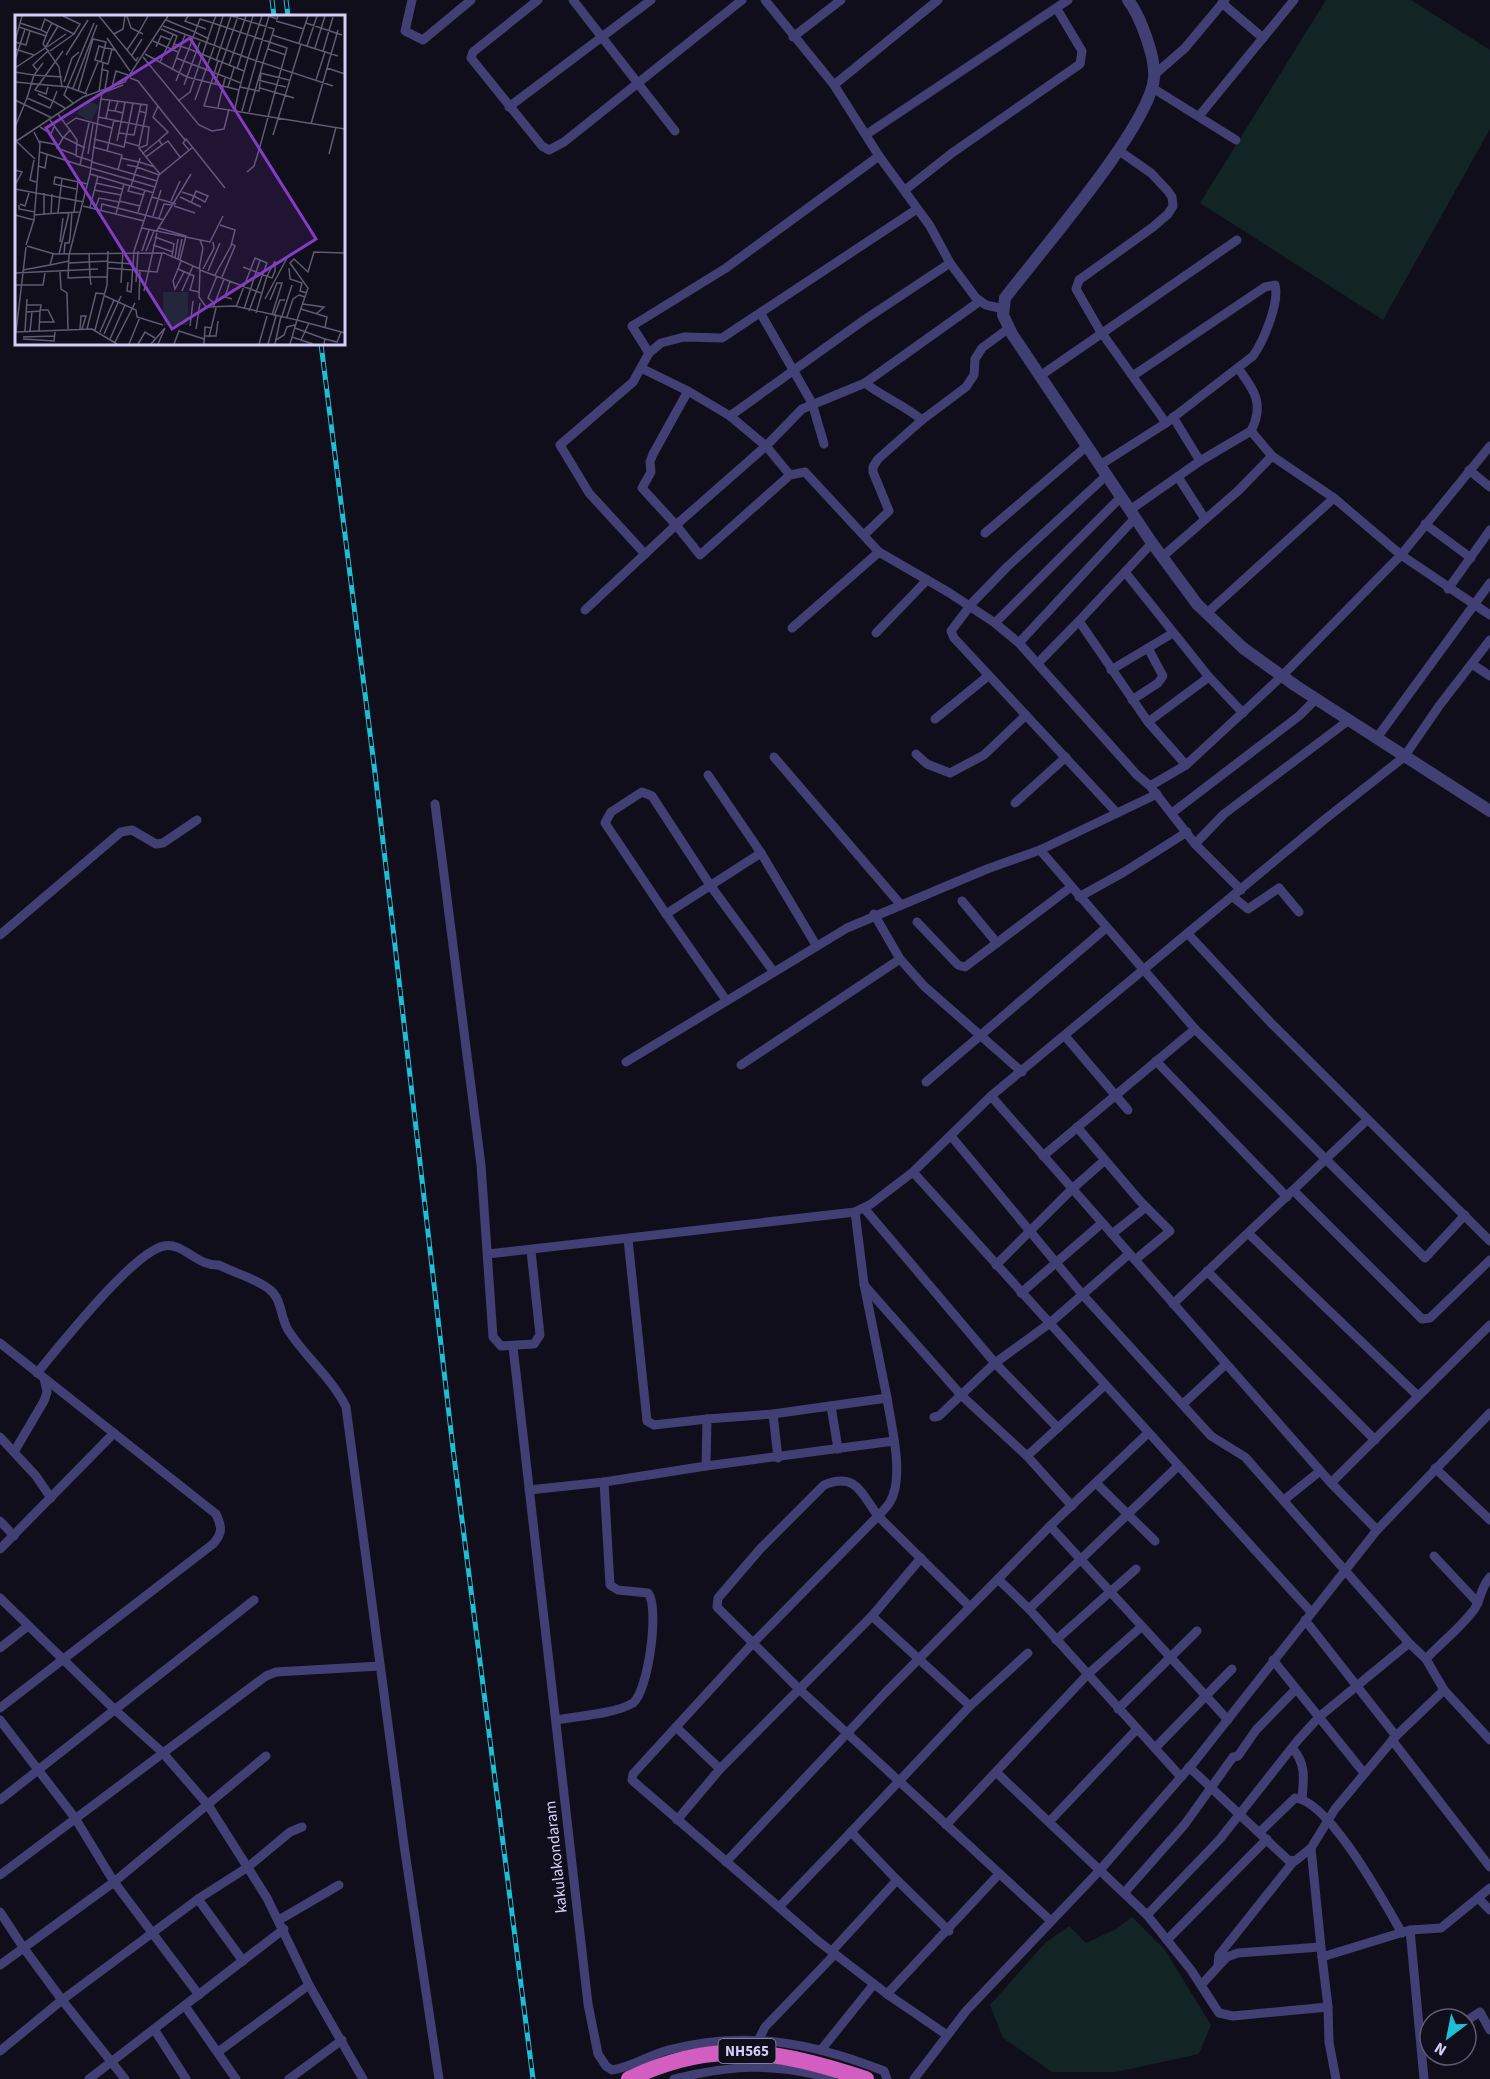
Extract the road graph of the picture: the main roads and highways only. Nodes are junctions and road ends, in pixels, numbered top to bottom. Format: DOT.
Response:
graph roads {
  1 [pos="670,2074"];
  2 [pos="629,2079"];
  3 [pos="866,2079"];
  1 -- 2 [label="highway, NH565"];
  1 -- 3 [label="highway, NH565"];
}
